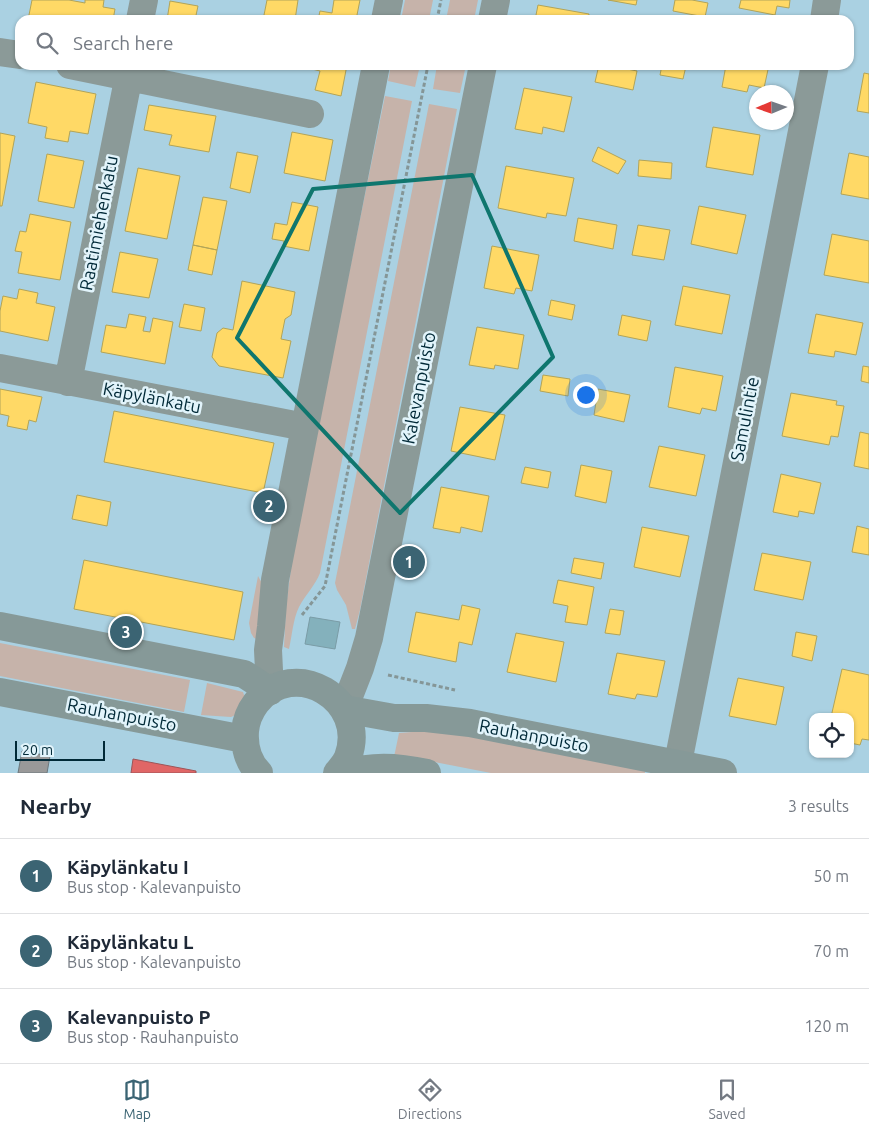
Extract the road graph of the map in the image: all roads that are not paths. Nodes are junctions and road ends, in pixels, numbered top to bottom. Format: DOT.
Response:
graph roads {
  1 [pos="144,0"];
  2 [pos="389,0"];
  3 [pos="496,0"];
  4 [pos="827,0"];
  5 [pos="141,15"];
  6 [pos="386,15"];
  7 [pos="493,15"];
  8 [pos="825,15"];
  9 [pos="0,52"];
  10 [pos="15,54"];
  11 [pos="375,70"];
  12 [pos="482,70"];
  13 [pos="814,70"];
  14 [pos="130,71"];
  15 [pos="310,114"];
  16 [pos="0,368"];
  17 [pos="68,382"];
  18 [pos="305,427"];
  19 [pos="0,626"];
  20 [pos="270,691"];
  21 [pos="0,692"];
  22 [pos="344,709"];
  23 [pos="244,739"];
  24 [pos="677,768"];
  25 [pos="259,773"];
  26 [pos="337,773"];
  27 [pos="351,773"];
  28 [pos="427,773"];
  29 [pos="723,773"];
  1 -- 5 [label="street"];
  2 -- 6 [label="street"];
  3 -- 7 [label="street"];
  4 -- 8 [label="street"];
  9 -- 10 [label="street"];
  11 -- 18 [label="street"];
  12 -- 22 [label="street, Kalevanpuisto"];
  13 -- 24 [label="street, Samulintie"];
  14 -- 15 [label="street"];
  14 -- 17 [label="street, Raatimiehenkatu"];
  16 -- 17 [label="street, Käpylänkatu"];
  17 -- 18 [label="street, Käpylänkatu"];
  18 -- 20 [label="street"];
  19 -- 20 [label="main road"];
  20 -- 22 [label="main road"];
  20 -- 23 [label="main road"];
  21 -- 23 [label="main road, Rauhanpuisto"];
  22 -- 24 [label="main road, Rauhanpuisto"];
  22 -- 26 [label="main road"];
  23 -- 25 [label="main road"];
  24 -- 29 [label="main road, Rauhanpuisto"];
  27 -- 28 [label="main road"];
}
